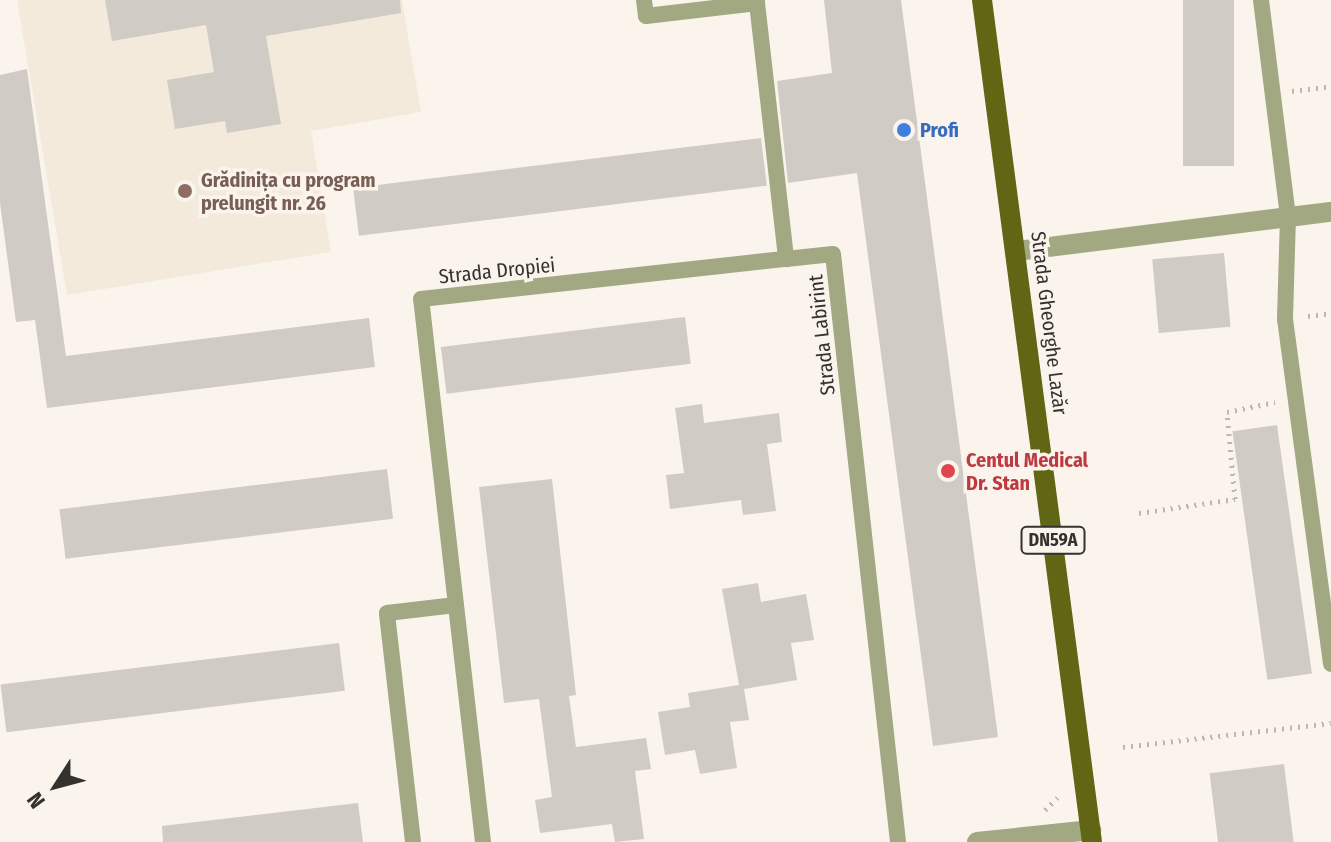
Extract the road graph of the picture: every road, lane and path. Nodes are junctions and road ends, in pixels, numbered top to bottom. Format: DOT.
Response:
graph roads {
  1 [pos="644,0"];
  2 [pos="982,0"];
  3 [pos="1261,0"];
  4 [pos="1331,86"];
  5 [pos="1273,94"];
  6 [pos="1331,212"];
  7 [pos="1288,217"];
  8 [pos="1016,251"];
  9 [pos="786,259"];
  10 [pos="1296,399"];
  11 [pos="1139,513"];
  12 [pos="456,605"];
  13 [pos="1331,664"];
  14 [pos="1331,723"];
  15 [pos="1123,747"];
  16 [pos="1092,836"];
  17 [pos="413,842"];
  18 [pos="483,842"];
  19 [pos="898,842"];
  20 [pos="977,842"];
  1 -- 9 [label="lane, Strada Labirint"];
  2 -- 8 [label="main road, Strada Gheorghe Lazăr / DN59A"];
  3 -- 5 [label="lane"];
  4 -- 5 [label="path"];
  5 -- 7 [label="lane"];
  6 -- 7 [label="street"];
  7 -- 8 [label="street"];
  7 -- 10 [label="lane"];
  8 -- 16 [label="main road, Strada Gheorghe Lazăr / DN59A"];
  9 -- 12 [label="lane, Strada Dropiei"];
  9 -- 19 [label="lane, Strada Labirint"];
  10 -- 11 [label="path"];
  10 -- 13 [label="lane"];
  12 -- 17 [label="lane"];
  12 -- 18 [label="lane, Strada Dropiei"];
  14 -- 15 [label="path"];
  16 -- 20 [label="street"];
}
